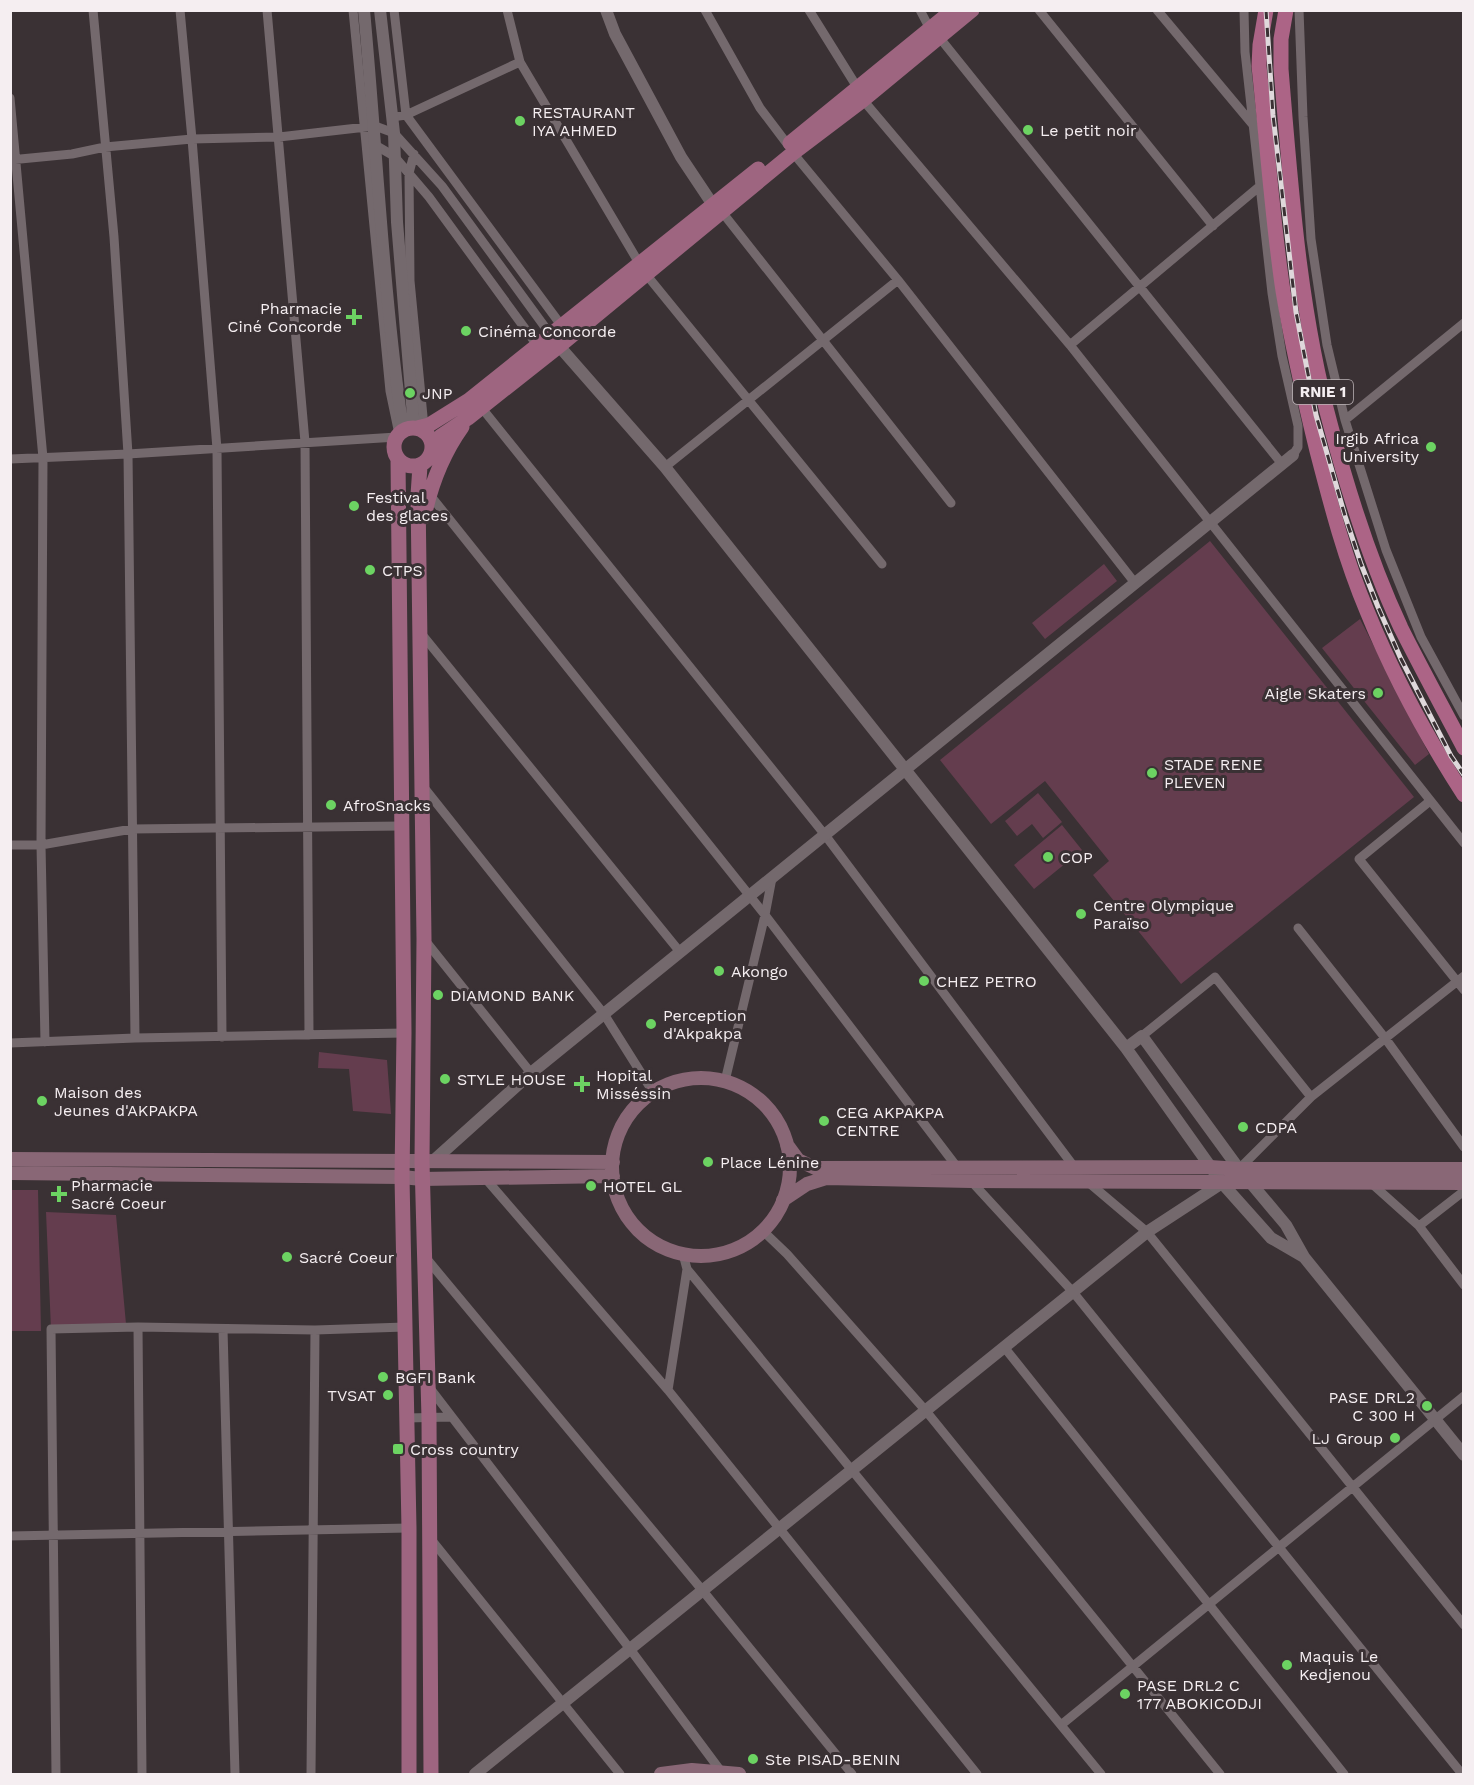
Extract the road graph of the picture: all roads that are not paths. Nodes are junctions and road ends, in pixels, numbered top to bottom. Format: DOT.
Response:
graph roads {
  1 [pos="93,10"];
  2 [pos="180,10"];
  3 [pos="267,10"];
  4 [pos="353,10"];
  5 [pos="364,10"];
  6 [pos="380,10"];
  7 [pos="394,10"];
  8 [pos="507,10"];
  9 [pos="606,10"];
  10 [pos="705,10"];
  11 [pos="809,10"];
  12 [pos="920,10"];
  13 [pos="953,10"];
  14 [pos="972,10"];
  15 [pos="1039,10"];
  16 [pos="1157,10"];
  17 [pos="1244,10"];
  18 [pos="1266,10"];
  19 [pos="1286,10"];
  20 [pos="1299,10"];
  21 [pos="935,33"];
  22 [pos="520,62"];
  23 [pos="860,94"];
  24 [pos="10,98"];
  25 [pos="406,116"];
  26 [pos="392,117"];
  27 [pos="1303,117"];
  28 [pos="1285,120"];
  29 [pos="370,127"];
  30 [pos="1255,127"];
  31 [pos="394,133"];
  32 [pos="279,136"];
  33 [pos="192,139"];
  34 [pos="375,145"];
  35 [pos="105,147"];
  36 [pos="790,149"];
  37 [pos="414,154"];
  38 [pos="394,156"];
  39 [pos="13,160"];
  40 [pos="409,173"];
  41 [pos="1260,186"];
  42 [pos="718,209"];
  43 [pos="1213,226"];
  44 [pos="642,268"];
  45 [pos="898,280"];
  46 [pos="1140,287"];
  47 [pos="1464,323"];
  48 [pos="557,335"];
  49 [pos="823,340"];
  50 [pos="537,345"];
  51 [pos="1070,345"];
  52 [pos="748,400"];
  53 [pos="481,407"];
  54 [pos="468,418"];
  55 [pos="1345,420"];
  56 [pos="409,431"];
  57 [pos="305,442"];
  58 [pos="433,447"];
  59 [pos="217,449"];
  60 [pos="128,454"];
  61 [pos="1293,455"];
  62 [pos="43,458"];
  63 [pos="10,459"];
  64 [pos="398,459"];
  65 [pos="1281,464"];
  66 [pos="420,466"];
  67 [pos="665,467"];
  68 [pos="430,495"];
  69 [pos="951,503"];
  70 [pos="1209,523"];
  71 [pos="419,556"];
  72 [pos="882,564"];
  73 [pos="1135,583"];
  74 [pos="420,632"];
  75 [pos="1464,716"];
  76 [pos="1464,748"];
  77 [pos="905,770"];
  78 [pos="421,784"];
  79 [pos="1464,795"];
  80 [pos="1430,801"];
  81 [pos="402,826"];
  82 [pos="308,827"];
  83 [pos="220,828"];
  84 [pos="132,829"];
  85 [pos="825,835"];
  86 [pos="1464,843"];
  87 [pos="10,845"];
  88 [pos="41,845"];
  89 [pos="772,878"];
  90 [pos="750,895"];
  91 [pos="765,915"];
  92 [pos="1298,928"];
  93 [pos="424,939"];
  94 [pos="680,952"];
  95 [pos="1460,979"];
  96 [pos="1464,990"];
  97 [pos="604,1014"];
  98 [pos="404,1033"];
  99 [pos="309,1035"];
  100 [pos="1142,1036"];
  101 [pos="222,1037"];
  102 [pos="135,1038"];
  103 [pos="1384,1038"];
  104 [pos="45,1042"];
  105 [pos="10,1043"];
  106 [pos="1126,1048"];
  107 [pos="531,1073"];
  108 [pos="725,1081"];
  109 [pos="653,1092"];
  110 [pos="1311,1097"];
  111 [pos="787,1145"];
  112 [pos="1464,1147"];
  113 [pos="10,1159"];
  114 [pos="427,1162"];
  115 [pos="957,1167"];
  116 [pos="1210,1167"];
  117 [pos="1075,1168"];
  118 [pos="402,1169"];
  119 [pos="613,1169"];
  120 [pos="1239,1169"];
  121 [pos="1464,1169"];
  122 [pos="10,1173"];
  123 [pos="485,1178"];
  124 [pos="422,1179"];
  125 [pos="971,1181"];
  126 [pos="1087,1181"];
  127 [pos="1249,1182"];
  128 [pos="1222,1183"];
  129 [pos="1371,1183"];
  130 [pos="1464,1183"];
  131 [pos="1464,1191"];
  132 [pos="783,1200"];
  133 [pos="1419,1226"];
  134 [pos="763,1231"];
  135 [pos="1147,1232"];
  136 [pos="423,1254"];
  137 [pos="683,1254"];
  138 [pos="1304,1257"];
  139 [pos="687,1269"];
  140 [pos="1464,1285"];
  141 [pos="1073,1292"];
  142 [pos="138,1327"];
  143 [pos="405,1327"];
  144 [pos="223,1329"];
  145 [pos="315,1330"];
  146 [pos="1004,1347"];
  147 [pos="428,1385"];
  148 [pos="668,1390"];
  149 [pos="1464,1396"];
  150 [pos="926,1411"];
  151 [pos="452,1417"];
  152 [pos="406,1418"];
  153 [pos="429,1418"];
  154 [pos="1435,1420"];
  155 [pos="1464,1455"];
  156 [pos="852,1470"];
  157 [pos="1352,1487"];
  158 [pos="409,1528"];
  159 [pos="779,1529"];
  160 [pos="312,1530"];
  161 [pos="228,1532"];
  162 [pos="139,1533"];
  163 [pos="53,1535"];
  164 [pos="10,1536"];
  165 [pos="429,1538"];
  166 [pos="1278,1547"];
  167 [pos="703,1591"];
  168 [pos="1209,1604"];
  169 [pos="1464,1625"];
  170 [pos="630,1649"];
  171 [pos="1133,1666"];
  172 [pos="563,1703"];
  173 [pos="1061,1725"];
  174 [pos="723,1773"];
  175 [pos="56,1774"];
  176 [pos="142,1774"];
  177 [pos="235,1774"];
  178 [pos="311,1774"];
  179 [pos="409,1774"];
  180 [pos="431,1774"];
  181 [pos="475,1774"];
  182 [pos="620,1774"];
  183 [pos="661,1774"];
  184 [pos="739,1774"];
  185 [pos="852,1774"];
  186 [pos="977,1774"];
  187 [pos="1101,1774"];
  188 [pos="1220,1774"];
  189 [pos="1344,1774"];
  190 [pos="1462,1774"];
  1 -- 35 [label="street"];
  2 -- 33 [label="street"];
  3 -- 32 [label="street"];
  4 -- 29 [label="street"];
  5 -- 29 [label="street"];
  6 -- 26 [label="street"];
  7 -- 25 [label="street"];
  8 -- 22 [label="street"];
  9 -- 42 [label="street"];
  10 -- 36 [label="street"];
  11 -- 23 [label="street"];
  12 -- 21 [label="street"];
  13 -- 21 [label="main road"];
  14 -- 21 [label="main road"];
  15 -- 43 [label="street"];
  16 -- 30 [label="street"];
  17 -- 30 [label="street"];
  18 -- 79 [label="highway, RNIE 1"];
  19 -- 28 [label="highway, RNIE 1"];
  20 -- 27 [label="street"];
  21 -- 23 [label="main road"];
  21 -- 46 [label="street"];
  22 -- 25 [label="street"];
  22 -- 44 [label="street"];
  23 -- 36 [label="main road"];
  23 -- 51 [label="street"];
  24 -- 39 [label="street"];
  25 -- 26 [label="street"];
  25 -- 48 [label="street"];
  26 -- 31 [label="street"];
  27 -- 28 [label="street"];
  27 -- 55 [label="street"];
  28 -- 76 [label="highway, RNIE 1"];
  29 -- 31 [label="street"];
  29 -- 32 [label="street"];
  29 -- 34 [label="street"];
  29 -- 56 [label="street"];
  30 -- 41 [label="street"];
  31 -- 37 [label="street"];
  31 -- 38 [label="street"];
  32 -- 33 [label="street"];
  32 -- 57 [label="street"];
  33 -- 35 [label="street"];
  33 -- 59 [label="street"];
  34 -- 38 [label="street"];
  34 -- 56 [label="street"];
  35 -- 39 [label="street"];
  35 -- 60 [label="street"];
  36 -- 42 [label="main road"];
  36 -- 45 [label="street"];
  37 -- 40 [label="street"];
  37 -- 48 [label="street"];
  38 -- 40 [label="street"];
  38 -- 56 [label="street"];
  39 -- 62 [label="street"];
  40 -- 50 [label="street"];
  40 -- 56 [label="street"];
  41 -- 43 [label="street"];
  41 -- 61 [label="street"];
  42 -- 44 [label="main road"];
  42 -- 49 [label="street"];
  43 -- 46 [label="street"];
  44 -- 48 [label="main road"];
  44 -- 52 [label="street"];
  45 -- 49 [label="street"];
  45 -- 73 [label="street"];
  46 -- 51 [label="street"];
  46 -- 65 [label="street"];
  47 -- 55 [label="street"];
  48 -- 50 [label="main road"];
  48 -- 53 [label="main road"];
  48 -- 67 [label="street"];
  49 -- 52 [label="street"];
  49 -- 69 [label="street"];
  50 -- 56 [label="main road"];
  51 -- 70 [label="street"];
  52 -- 67 [label="street"];
  52 -- 72 [label="street"];
  53 -- 54 [label="main road"];
  53 -- 85 [label="street"];
  54 -- 58 [label="main road"];
  54 -- 68 [label="main road"];
  55 -- 75 [label="street"];
  56 -- 57 [label="street"];
  56 -- 58 [label="main road"];
  56 -- 64 [label="main road"];
  57 -- 59 [label="street"];
  57 -- 82 [label="street"];
  58 -- 66 [label="main road"];
  59 -- 60 [label="street"];
  59 -- 83 [label="street"];
  60 -- 62 [label="street"];
  60 -- 84 [label="street"];
  61 -- 65 [label="street"];
  62 -- 63 [label="street"];
  62 -- 88 [label="street"];
  64 -- 66 [label="main road"];
  64 -- 81 [label="main road"];
  65 -- 70 [label="street"];
  66 -- 71 [label="main road"];
  67 -- 77 [label="street"];
  68 -- 71 [label="main road"];
  68 -- 90 [label="street"];
  70 -- 73 [label="street"];
  70 -- 80 [label="street"];
  71 -- 74 [label="main road"];
  73 -- 77 [label="street"];
  74 -- 78 [label="main road"];
  74 -- 94 [label="street"];
  77 -- 85 [label="street"];
  77 -- 106 [label="street"];
  78 -- 93 [label="main road"];
  78 -- 97 [label="street"];
  80 -- 86 [label="street"];
  80 -- 95 [label="street"];
  81 -- 82 [label="street"];
  81 -- 98 [label="main road"];
  82 -- 83 [label="street"];
  82 -- 99 [label="street"];
  83 -- 84 [label="street"];
  83 -- 101 [label="street"];
  84 -- 88 [label="street"];
  84 -- 102 [label="street"];
  85 -- 89 [label="street"];
  85 -- 117 [label="street"];
  87 -- 88 [label="street"];
  88 -- 104 [label="street"];
  89 -- 90 [label="street"];
  89 -- 91 [label="street"];
  90 -- 91 [label="street"];
  90 -- 94 [label="street"];
  91 -- 108 [label="street"];
  91 -- 115 [label="street"];
  92 -- 103 [label="street"];
  93 -- 107 [label="street"];
  93 -- 114 [label="main road"];
  94 -- 97 [label="street"];
  95 -- 96 [label="street"];
  95 -- 103 [label="street"];
  97 -- 107 [label="street"];
  97 -- 109 [label="street"];
  98 -- 99 [label="street"];
  98 -- 118 [label="main road"];
  99 -- 101 [label="street"];
  100 -- 106 [label="street"];
  100 -- 110 [label="street"];
  100 -- 120 [label="street"];
  101 -- 102 [label="street"];
  102 -- 104 [label="street"];
  103 -- 110 [label="street"];
  103 -- 112 [label="street"];
  104 -- 105 [label="street"];
  106 -- 116 [label="street"];
  107 -- 114 [label="street"];
  108 -- 109 [label="main road"];
  108 -- 111 [label="main road"];
  109 -- 119 [label="main road"];
  110 -- 120 [label="street"];
  111 -- 115 [label="main road"];
  111 -- 132 [label="main road"];
  113 -- 118 [label="main road"];
  114 -- 118 [label="main road"];
  114 -- 119 [label="main road"];
  114 -- 124 [label="main road"];
  115 -- 117 [label="main road"];
  116 -- 117 [label="main road"];
  116 -- 120 [label="main road"];
  116 -- 128 [label="street"];
  118 -- 122 [label="main road"];
  118 -- 124 [label="main road"];
  118 -- 143 [label="main road"];
  119 -- 123 [label="main road"];
  119 -- 137 [label="main road"];
  120 -- 121 [label="main road"];
  120 -- 127 [label="street"];
  123 -- 124 [label="main road"];
  123 -- 148 [label="street"];
  124 -- 136 [label="main road"];
  125 -- 126 [label="main road"];
  125 -- 132 [label="main road"];
  125 -- 141 [label="street"];
  126 -- 128 [label="main road"];
  126 -- 135 [label="street"];
  127 -- 128 [label="main road"];
  127 -- 129 [label="main road"];
  127 -- 138 [label="street"];
  128 -- 135 [label="street"];
  128 -- 138 [label="street"];
  129 -- 130 [label="main road"];
  129 -- 133 [label="street"];
  131 -- 133 [label="street"];
  132 -- 134 [label="main road"];
  133 -- 140 [label="street"];
  134 -- 137 [label="main road"];
  134 -- 150 [label="street"];
  135 -- 141 [label="street"];
  135 -- 157 [label="street"];
  136 -- 147 [label="main road"];
  136 -- 167 [label="street"];
  137 -- 139 [label="street"];
  138 -- 154 [label="street"];
  139 -- 148 [label="street"];
  139 -- 156 [label="street"];
  141 -- 146 [label="street"];
  141 -- 166 [label="street"];
  142 -- 144 [label="street"];
  142 -- 162 [label="street"];
  142 -- 163 [label="street"];
  143 -- 145 [label="street"];
  143 -- 152 [label="main road"];
  144 -- 145 [label="street"];
  144 -- 161 [label="street"];
  145 -- 160 [label="street"];
  146 -- 150 [label="street"];
  146 -- 168 [label="street"];
  147 -- 151 [label="street"];
  147 -- 153 [label="main road"];
  148 -- 159 [label="street"];
  149 -- 154 [label="street"];
  150 -- 156 [label="street"];
  150 -- 171 [label="street"];
  151 -- 153 [label="street"];
  151 -- 170 [label="street"];
  152 -- 153 [label="street"];
  152 -- 158 [label="main road"];
  153 -- 165 [label="main road"];
  154 -- 155 [label="street"];
  154 -- 157 [label="street"];
  156 -- 159 [label="street"];
  156 -- 173 [label="street"];
  157 -- 166 [label="street"];
  157 -- 169 [label="street"];
  158 -- 160 [label="street"];
  158 -- 179 [label="main road"];
  159 -- 167 [label="street"];
  159 -- 186 [label="street"];
  160 -- 161 [label="street"];
  160 -- 178 [label="street"];
  161 -- 162 [label="street"];
  161 -- 177 [label="street"];
  162 -- 163 [label="street"];
  162 -- 176 [label="street"];
  163 -- 164 [label="street"];
  163 -- 175 [label="street"];
  165 -- 172 [label="street"];
  165 -- 180 [label="main road"];
  166 -- 168 [label="street"];
  166 -- 190 [label="street"];
  167 -- 170 [label="street"];
  167 -- 185 [label="street"];
  168 -- 171 [label="street"];
  168 -- 189 [label="street"];
  170 -- 172 [label="street"];
  170 -- 174 [label="street"];
  171 -- 173 [label="street"];
  171 -- 188 [label="street"];
  172 -- 181 [label="street"];
  172 -- 182 [label="street"];
  173 -- 187 [label="street"];
  174 -- 183 [label="main road"];
  174 -- 184 [label="main road"];
}
